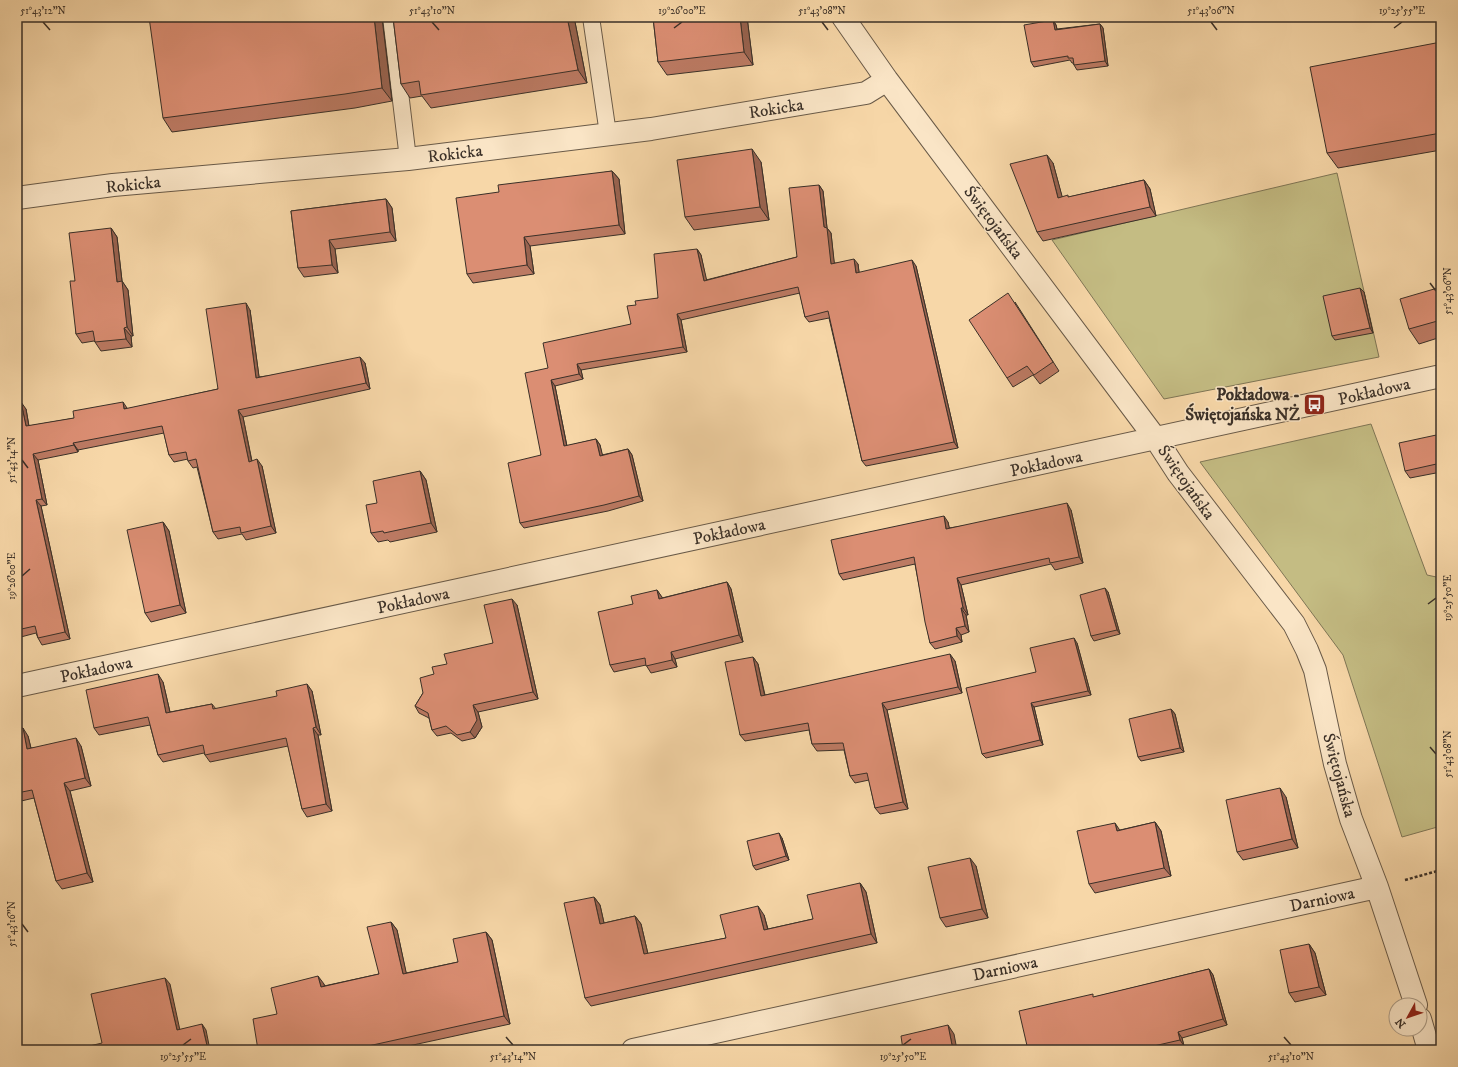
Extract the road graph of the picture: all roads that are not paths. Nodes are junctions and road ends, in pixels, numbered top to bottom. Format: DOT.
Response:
graph roads {
  1 [pos="391,17"];
  2 [pos="591,17"];
  3 [pos="843,17"];
  4 [pos="887,80"];
  5 [pos="608,134"];
  6 [pos="408,159"];
  7 [pos="17,198"];
  8 [pos="1441,376"];
  9 [pos="1156,439"];
  10 [pos="17,686"];
  11 [pos="1377,887"];
  12 [pos="1413,997"];
  13 [pos="1425,1037"];
  14 [pos="633,1050"];
  15 [pos="1429,1050"];
  1 -- 6 [label="lane"];
  2 -- 5 [label="lane"];
  3 -- 4 [label="street, Świętojańska"];
  4 -- 5 [label="street, Rokicka"];
  4 -- 9 [label="street, Świętojańska"];
  5 -- 6 [label="street, Rokicka"];
  6 -- 7 [label="street, Rokicka"];
  8 -- 9 [label="street, Pokładowa"];
  9 -- 10 [label="street, Pokładowa"];
  9 -- 11 [label="street, Świętojańska"];
  11 -- 12 [label="street, Świętojańska"];
  11 -- 14 [label="street, Darniowa"];
  13 -- 15 [label="street"];
}
